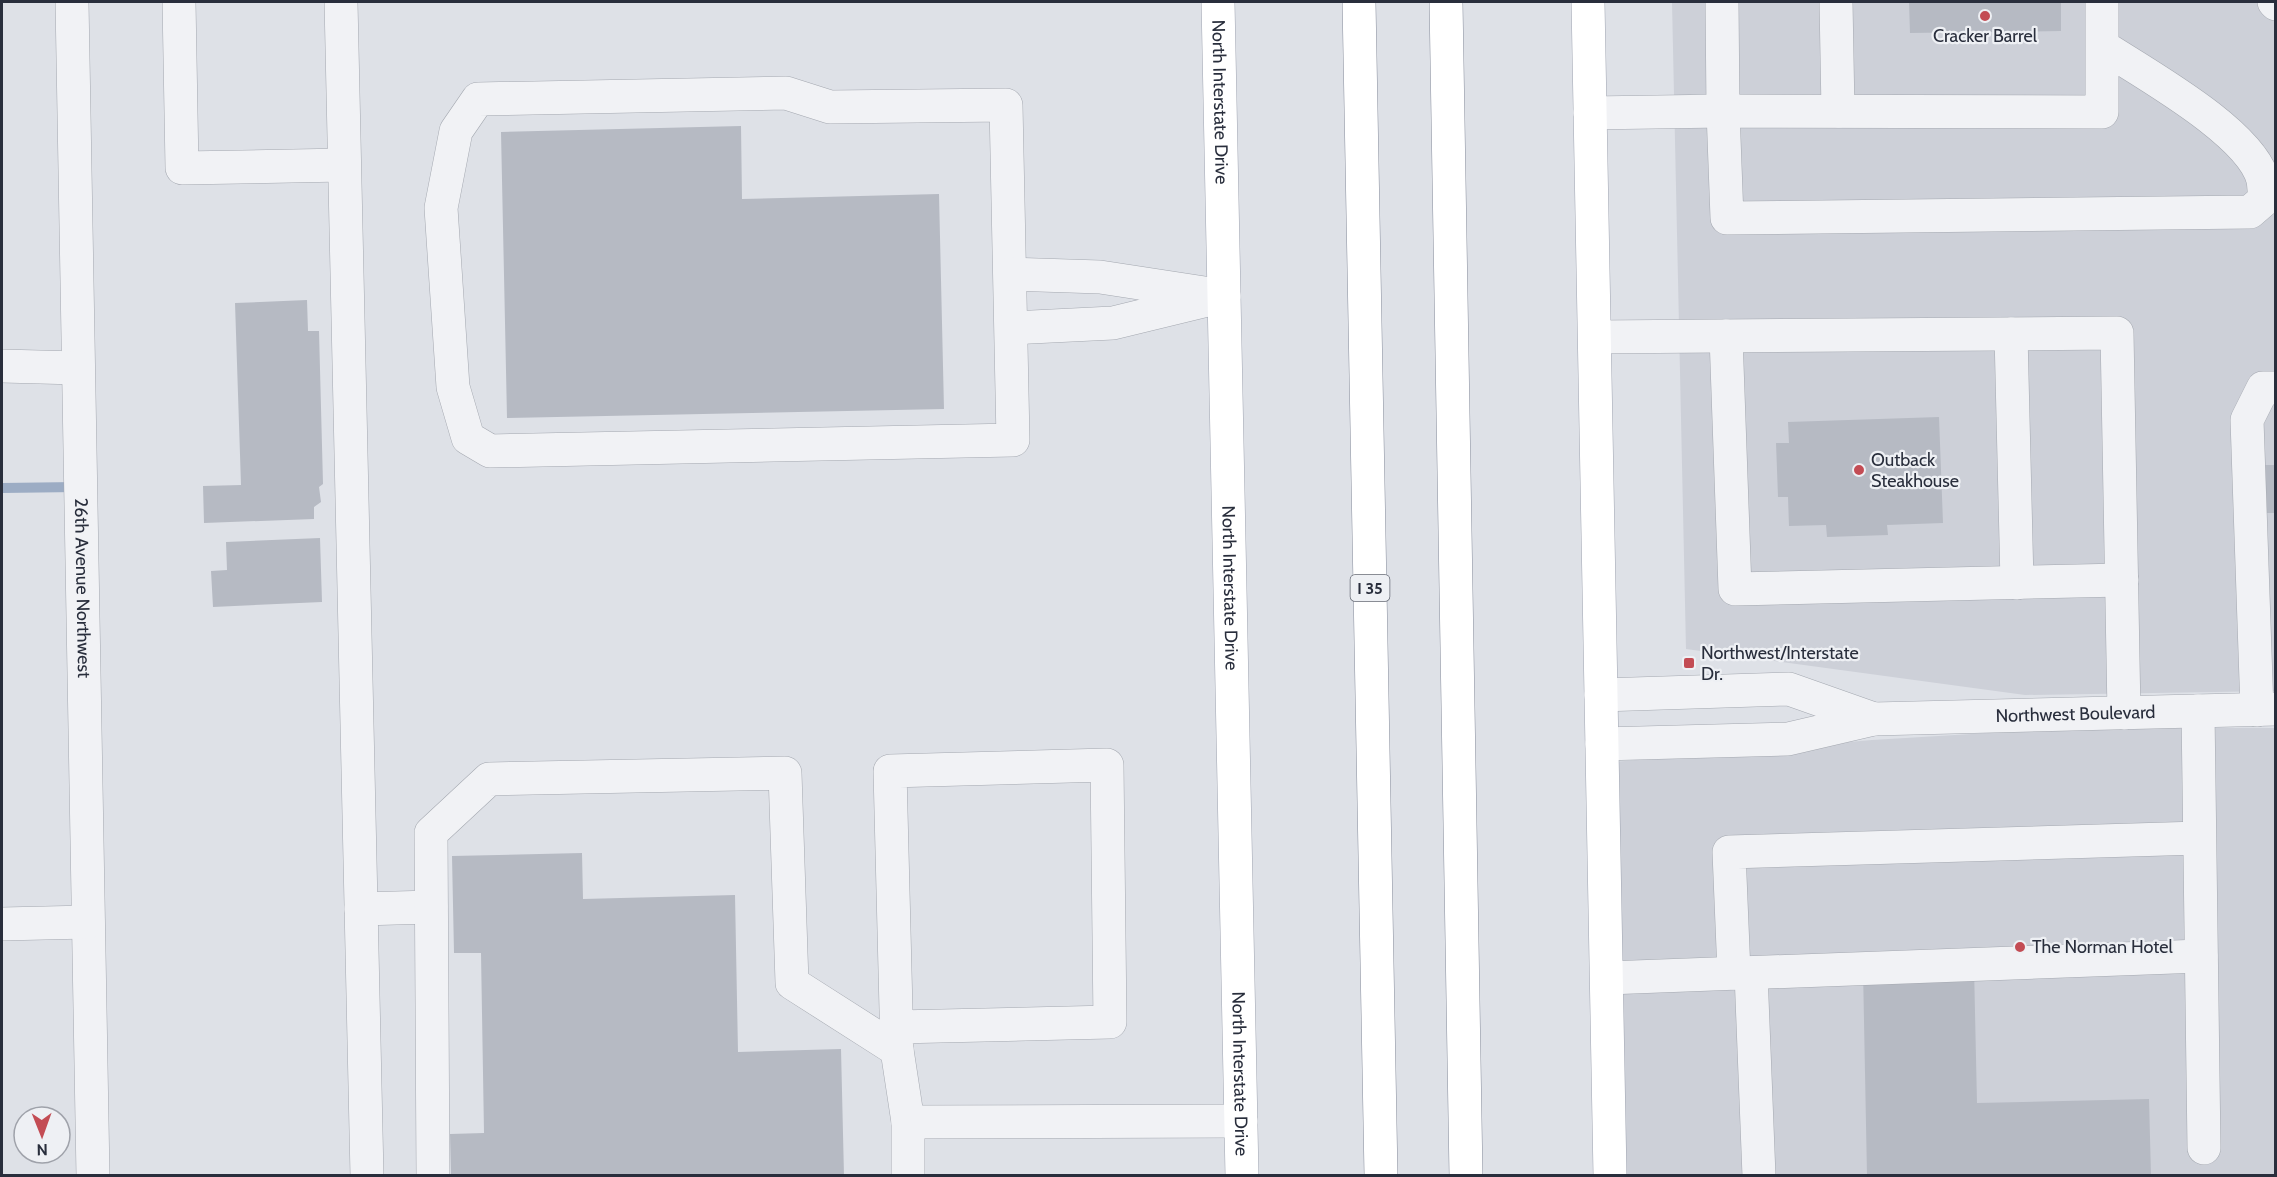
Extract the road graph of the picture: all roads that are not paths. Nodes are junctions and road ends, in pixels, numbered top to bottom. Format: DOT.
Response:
graph roads {
  1 [pos="72,2"];
  2 [pos="179,2"];
  3 [pos="341,2"];
  4 [pos="1218,2"];
  5 [pos="1359,2"];
  6 [pos="1446,2"];
  7 [pos="1588,2"];
  8 [pos="1722,2"];
  9 [pos="1836,2"];
  10 [pos="2102,2"];
  11 [pos="2102,46"];
  12 [pos="1723,111"];
  13 [pos="1838,111"];
  14 [pos="1590,113"];
  15 [pos="344,165"];
  16 [pos="1011,274"];
  17 [pos="1224,296"];
  18 [pos="1012,328"];
  19 [pos="2011,334"];
  20 [pos="1725,336"];
  21 [pos="1595,337"];
  22 [pos="2,366"];
  23 [pos="78,368"];
  24 [pos="2276,388"];
  25 [pos="2122,580"];
  26 [pos="2264,580"];
  27 [pos="2017,583"];
  28 [pos="1602,695"];
  29 [pos="2266,709"];
  30 [pos="2198,711"];
  31 [pos="2124,713"];
  32 [pos="1874,719"];
  33 [pos="1602,744"];
  34 [pos="2199,838"];
  35 [pos="431,907"];
  36 [pos="361,909"];
  37 [pos="88,922"];
  38 [pos="2,924"];
  39 [pos="2201,956"];
  40 [pos="1742,973"];
  41 [pos="1607,978"];
  42 [pos="897,1038"];
  43 [pos="1241,1121"];
  44 [pos="909,1122"];
  45 [pos="2204,1148"];
  46 [pos="93,1176"];
  47 [pos="367,1176"];
  48 [pos="433,1176"];
  49 [pos="908,1176"];
  50 [pos="1242,1176"];
  51 [pos="1381,1176"];
  52 [pos="1466,1176"];
  53 [pos="1610,1176"];
  54 [pos="1759,1176"];
  1 -- 23 [label="street, 26th Avenue Northwest"];
  2 -- 15 [label="street"];
  3 -- 15 [label="street"];
  4 -- 17 [label="main road, North Interstate Drive"];
  5 -- 51 [label="main road, I 35"];
  6 -- 52 [label="main road"];
  7 -- 14 [label="main road"];
  8 -- 12 [label="street"];
  9 -- 13 [label="street"];
  10 -- 11 [label="street"];
  11 -- 12 [label="street"];
  11 -- 13 [label="street"];
  12 -- 13 [label="street"];
  12 -- 14 [label="street"];
  14 -- 21 [label="main road"];
  15 -- 36 [label="street"];
  16 -- 17 [label="street"];
  16 -- 18 [label="street"];
  16 -- 18 [label="street"];
  17 -- 18 [label="street"];
  17 -- 43 [label="main road, North Interstate Drive"];
  19 -- 20 [label="street"];
  19 -- 25 [label="street"];
  19 -- 27 [label="street"];
  20 -- 21 [label="street"];
  20 -- 27 [label="street"];
  21 -- 28 [label="main road"];
  22 -- 23 [label="street"];
  23 -- 37 [label="street, 26th Avenue Northwest"];
  24 -- 26 [label="street"];
  25 -- 27 [label="street"];
  25 -- 31 [label="street"];
  26 -- 29 [label="street"];
  28 -- 32 [label="street, Northwest Boulevard"];
  28 -- 33 [label="main road"];
  29 -- 30 [label="street, Northwest Boulevard"];
  30 -- 31 [label="street, Northwest Boulevard"];
  30 -- 34 [label="street"];
  31 -- 32 [label="street, Northwest Boulevard"];
  32 -- 33 [label="street, Northwest Boulevard"];
  33 -- 41 [label="main road"];
  34 -- 39 [label="street"];
  34 -- 40 [label="street"];
  35 -- 36 [label="street"];
  35 -- 42 [label="street"];
  35 -- 48 [label="street"];
  36 -- 47 [label="street"];
  37 -- 38 [label="street"];
  37 -- 46 [label="street, 26th Avenue Northwest"];
  39 -- 40 [label="street"];
  39 -- 45 [label="street"];
  40 -- 41 [label="street"];
  40 -- 54 [label="street"];
  41 -- 53 [label="main road"];
  42 -- 42 [label="street"];
  42 -- 44 [label="street"];
  43 -- 44 [label="street"];
  43 -- 50 [label="main road, North Interstate Drive"];
  44 -- 49 [label="street"];
}
